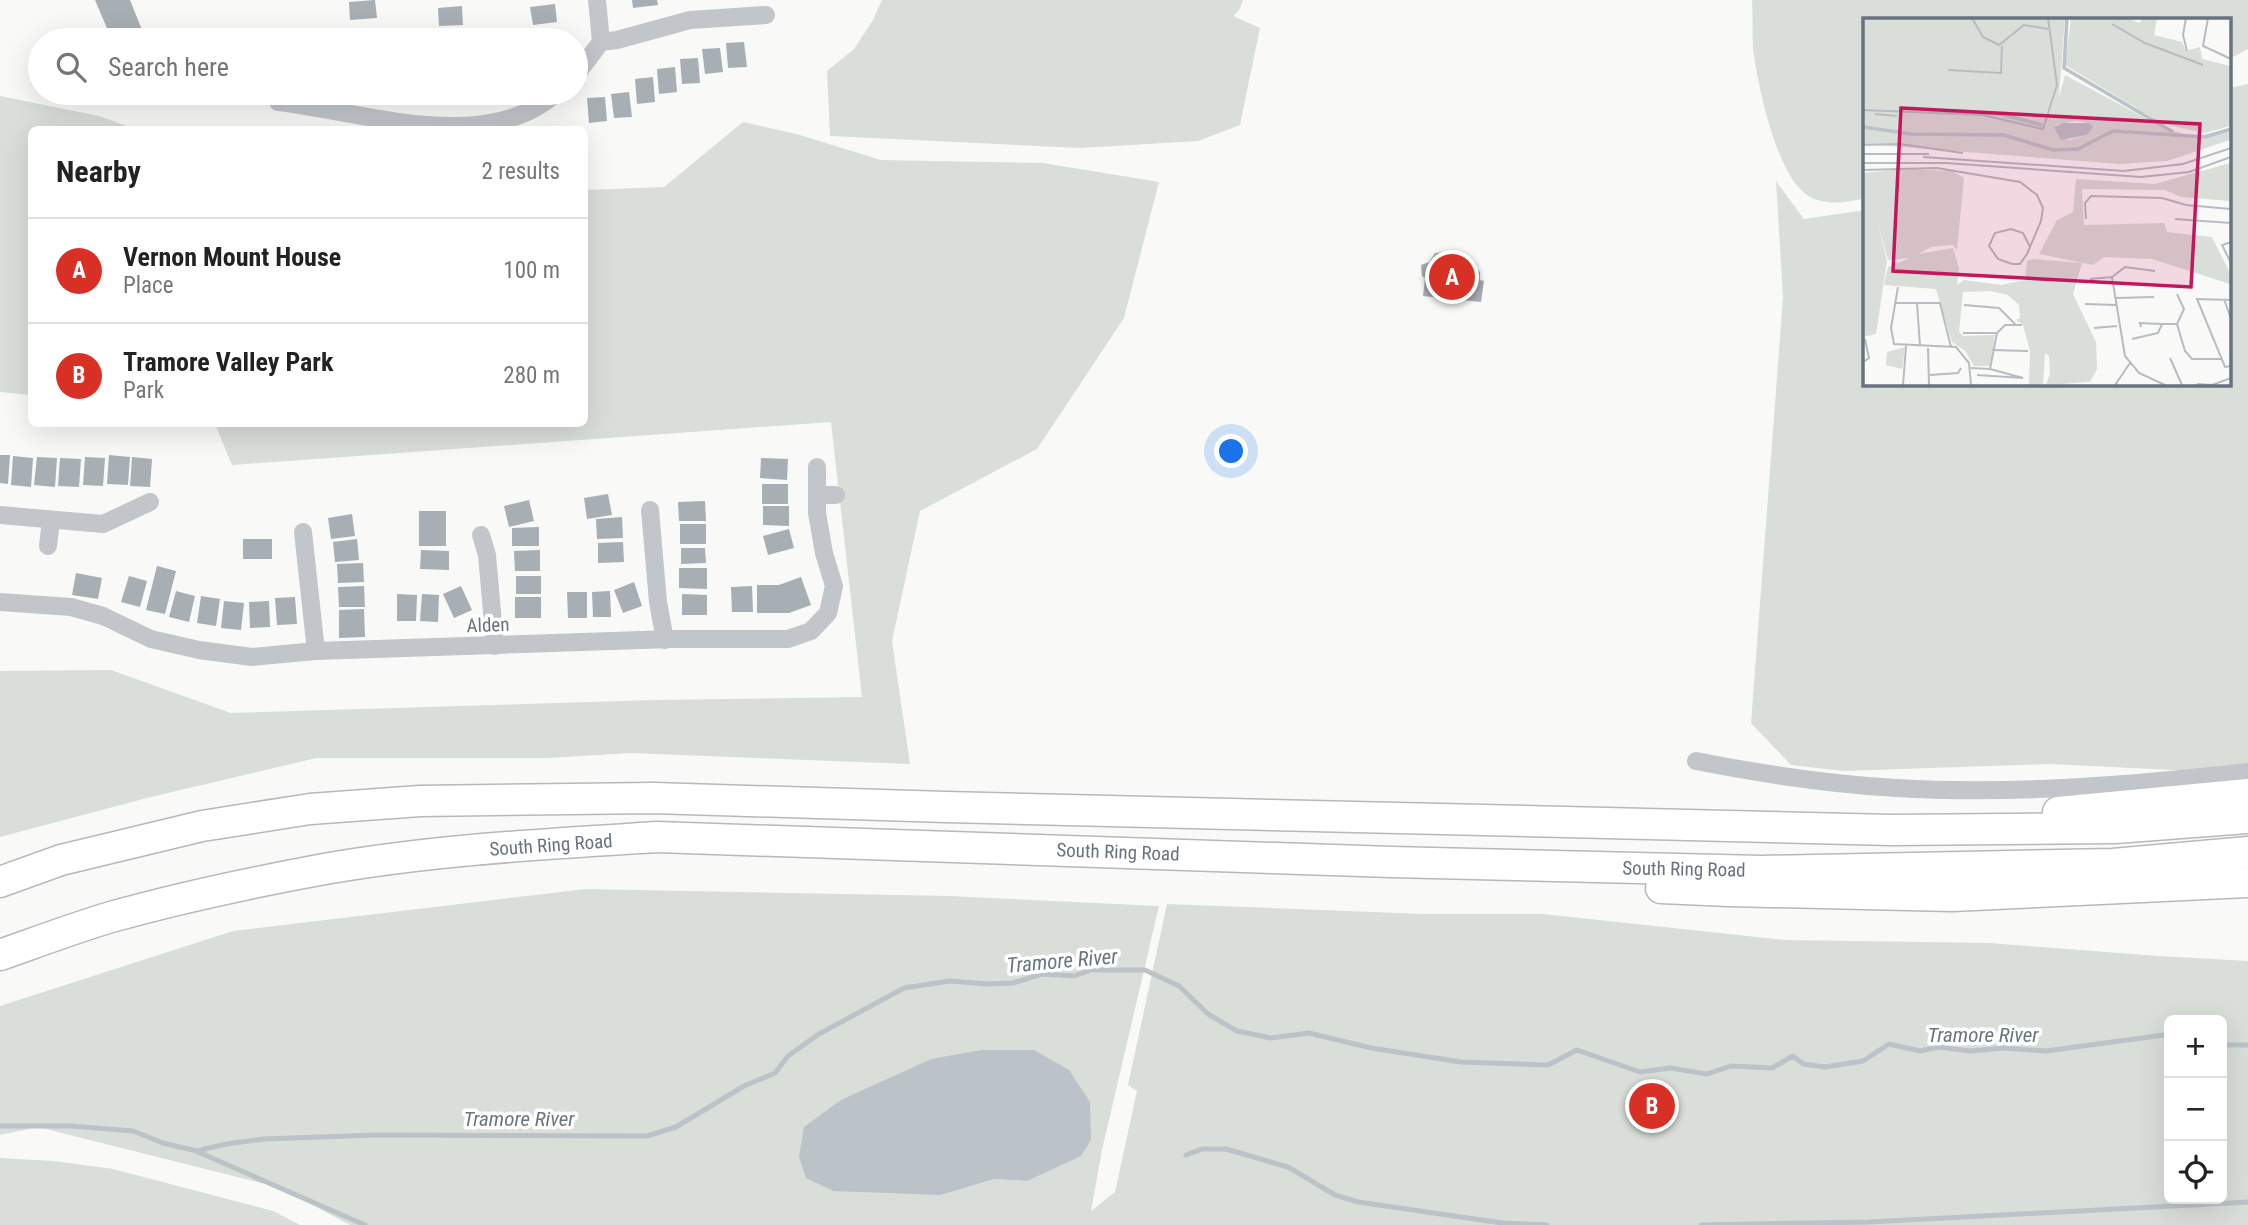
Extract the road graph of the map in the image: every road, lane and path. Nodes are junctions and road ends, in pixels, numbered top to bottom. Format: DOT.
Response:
graph roads {
  1 [pos="597,0"];
  2 [pos="766,15"];
  3 [pos="601,42"];
  4 [pos="588,59"];
  5 [pos="303,105"];
  6 [pos="539,105"];
  7 [pos="464,126"];
  8 [pos="464,126"];
  9 [pos="817,467"];
  10 [pos="817,495"];
  11 [pos="836,495"];
  12 [pos="150,502"];
  13 [pos="650,510"];
  14 [pos="0,515"];
  15 [pos="51,520"];
  16 [pos="303,532"];
  17 [pos="481,535"];
  18 [pos="48,546"];
  19 [pos="0,602"];
  20 [pos="665,639"];
  21 [pos="495,646"];
  22 [pos="316,651"];
  23 [pos="1696,761"];
  24 [pos="2248,772"];
  25 [pos="2248,794"];
  26 [pos="2248,818"];
  27 [pos="1891,830"];
  28 [pos="2248,852"];
  29 [pos="1391,862"];
  30 [pos="2113,864"];
  31 [pos="2248,873"];
  32 [pos="0,882"];
  33 [pos="2248,882"];
  34 [pos="0,955"];
  1 -- 3 [label="street"];
  2 -- 3 [label="street"];
  3 -- 4 [label="street"];
  5 -- 7 [label="street"];
  6 -- 8 [label="street"];
  9 -- 10 [label="street, Alden"];
  10 -- 11 [label="street"];
  10 -- 20 [label="street, Alden"];
  12 -- 15 [label="street"];
  13 -- 20 [label="street"];
  14 -- 15 [label="street"];
  15 -- 18 [label="street"];
  16 -- 22 [label="street"];
  17 -- 21 [label="street"];
  19 -- 22 [label="street, Alden"];
  20 -- 21 [label="street, Alden"];
  21 -- 22 [label="street, Alden"];
  23 -- 24 [label="street"];
  25 -- 27 [label="highway"];
  26 -- 27 [label="highway, South Ring Road"];
  27 -- 32 [label="highway, South Ring Road"];
  28 -- 30 [label="highway, South Ring Road"];
  29 -- 30 [label="highway, South Ring Road"];
  29 -- 33 [label="highway"];
  29 -- 34 [label="highway, South Ring Road"];
  30 -- 31 [label="highway"];
}
